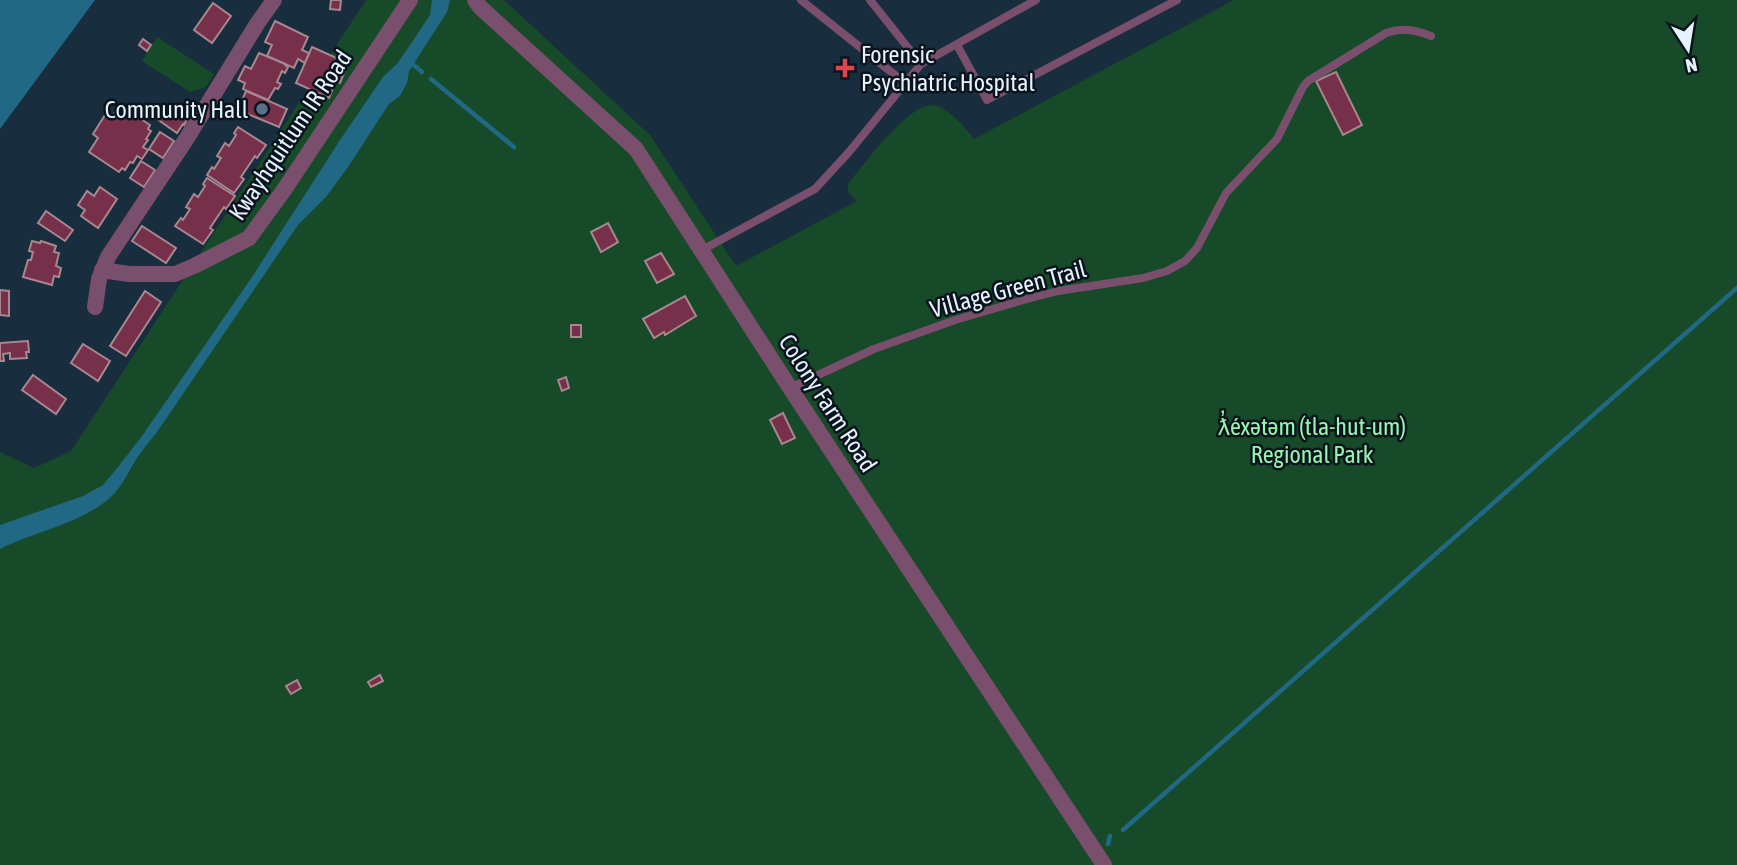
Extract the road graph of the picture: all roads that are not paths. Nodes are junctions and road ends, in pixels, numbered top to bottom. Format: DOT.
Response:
graph roads {
  1 [pos="274,0"];
  2 [pos="410,0"];
  3 [pos="475,0"];
  4 [pos="801,0"];
  5 [pos="870,0"];
  6 [pos="1036,0"];
  7 [pos="1177,0"];
  8 [pos="1431,36"];
  9 [pos="957,45"];
  10 [pos="921,64"];
  11 [pos="905,83"];
  12 [pos="702,250"];
  13 [pos="102,270"];
  14 [pos="95,307"];
  15 [pos="790,388"];
  16 [pos="1104,865"];
  1 -- 13 [label="street"];
  2 -- 13 [label="street, Kwayhquitlum IR Road"];
  3 -- 12 [label="street, Colony Farm Road"];
  4 -- 11 [label="lane"];
  5 -- 10 [label="lane"];
  6 -- 9 [label="lane"];
  7 -- 9 [label="lane"];
  8 -- 15 [label="lane, Village Green Trail"];
  9 -- 10 [label="lane"];
  10 -- 11 [label="lane"];
  11 -- 12 [label="lane"];
  12 -- 15 [label="street, Colony Farm Road"];
  13 -- 14 [label="street"];
  15 -- 16 [label="street, Colony Farm Road"];
}
